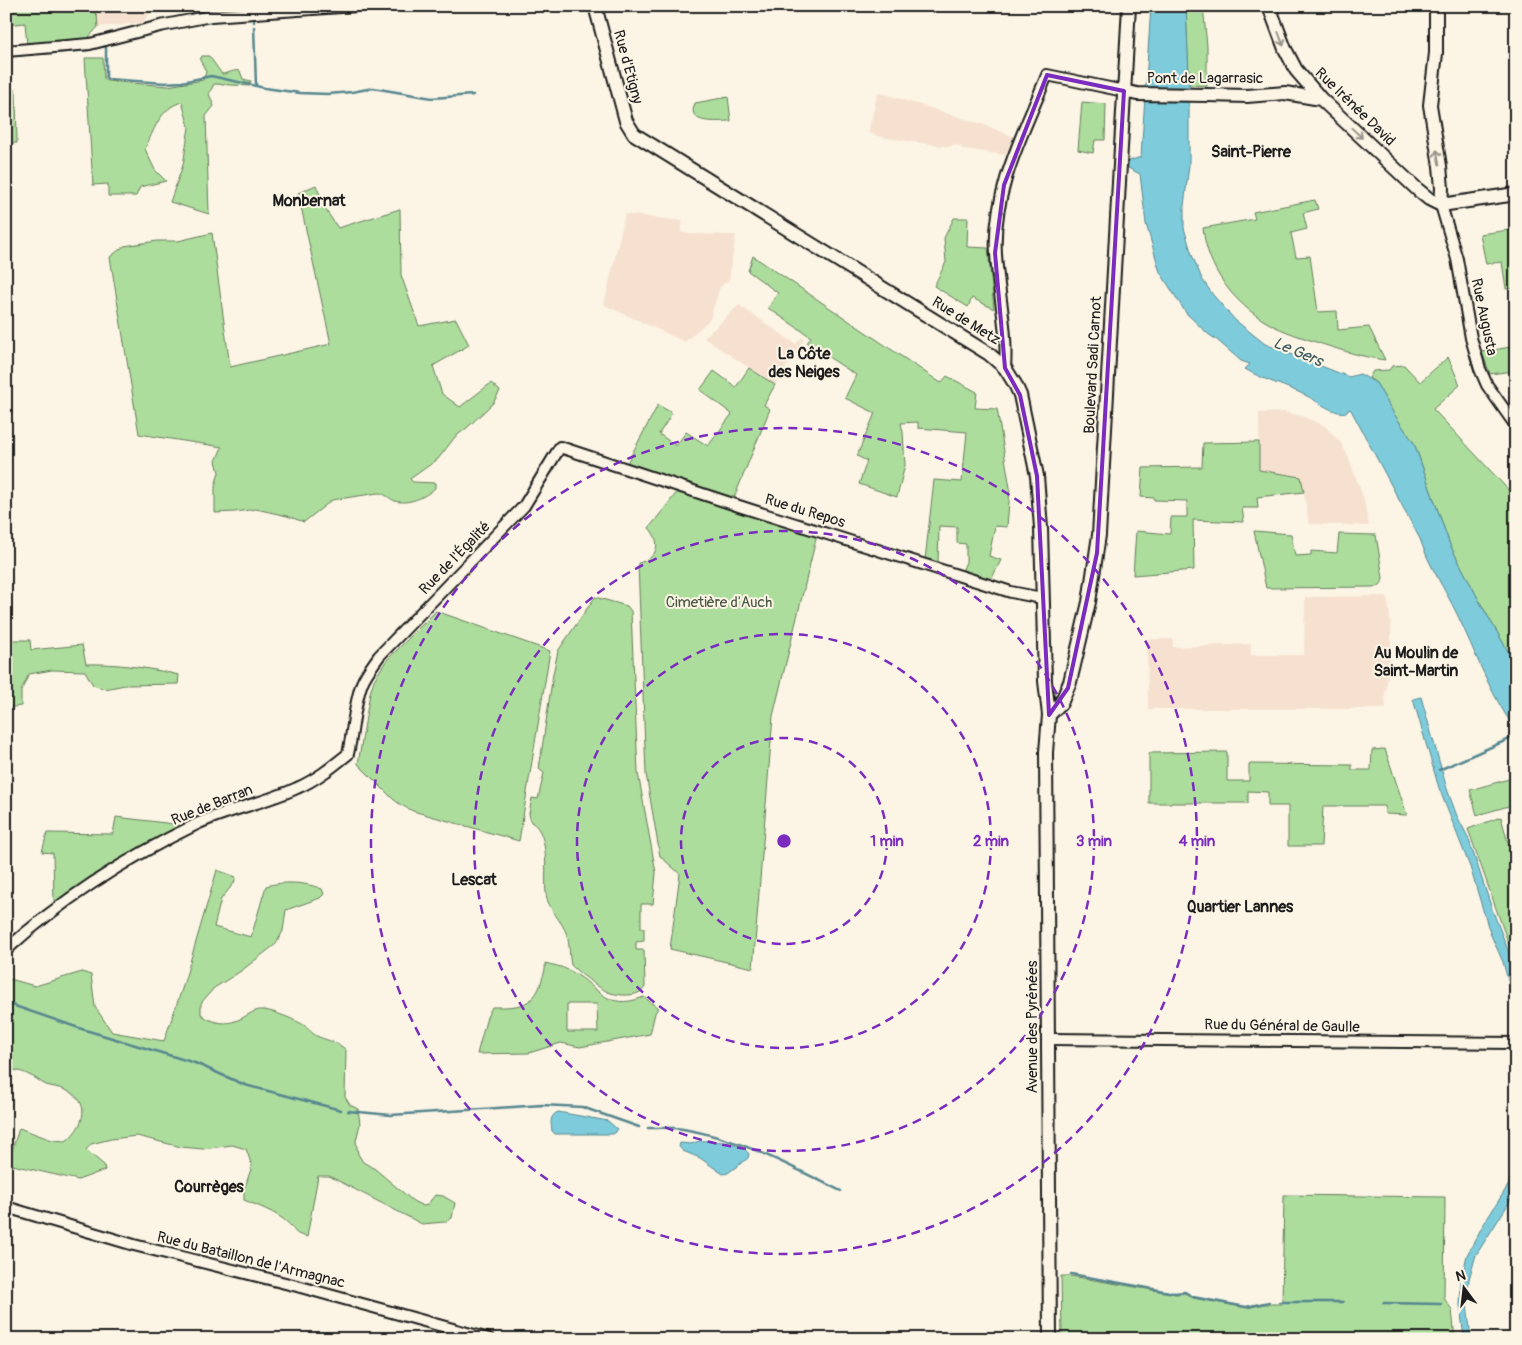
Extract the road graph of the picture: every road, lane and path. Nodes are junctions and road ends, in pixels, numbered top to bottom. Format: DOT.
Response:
graph roads {
  1 [pos="356,6"];
  2 [pos="595,6"];
  3 [pos="1129,6"];
  4 [pos="1269,6"];
  5 [pos="1436,6"];
  6 [pos="6,51"];
  7 [pos="1296,75"];
  8 [pos="1124,91"];
  9 [pos="1285,93"];
  10 [pos="1301,96"];
  11 [pos="1321,100"];
  12 [pos="634,134"];
  13 [pos="1441,176"];
  14 [pos="1421,192"];
  15 [pos="1516,194"];
  16 [pos="1441,205"];
  17 [pos="1005,368"];
  18 [pos="1516,426"];
  19 [pos="560,447"];
  20 [pos="1042,598"];
  21 [pos="362,683"];
  22 [pos="1049,715"];
  23 [pos="6,950"];
  24 [pos="1048,1039"];
  25 [pos="1513,1043"];
  26 [pos="6,1207"];
  27 [pos="489,1339"];
  28 [pos="1050,1339"];
  1 -- 6 [label="street"];
  2 -- 12 [label="main road, Rue d'Etigny"];
  3 -- 8 [label="main road, Boulevard Sadi Carnot"];
  4 -- 7 [label="main road, Rue Irénée David, one-way"];
  13 -- 5 [label="main road, one-way"];
  7 -- 9 [label="main road"];
  7 -- 10 [label="main road"];
  7 -- 11 [label="main road, Rue Irénée David"];
  8 -- 9 [label="main road, Pont de Lagarrasic"];
  8 -- 17 [label="street"];
  8 -- 22 [label="main road, Boulevard Sadi Carnot"];
  9 -- 10 [label="main road, Pont de Lagarrasic"];
  10 -- 11 [label="main road, Pont de Lagarrasic"];
  11 -- 14 [label="main road, Rue Irénée David, one-way"];
  12 -- 17 [label="main road, Rue de Metz"];
  13 -- 14 [label="main road"];
  13 -- 16 [label="main road"];
  14 -- 16 [label="main road, Rue Irénée David"];
  15 -- 16 [label="main road"];
  16 -- 18 [label="street, Rue Augusta"];
  17 -- 20 [label="main road, Rue de Metz"];
  19 -- 20 [label="street, Rue du Repos"];
  19 -- 21 [label="street, Rue de l'Égalité"];
  20 -- 22 [label="main road, Rue de Metz"];
  21 -- 23 [label="street, Rue de Barran"];
  22 -- 24 [label="main road, Avenue des Pyrénées"];
  24 -- 25 [label="street, Rue du Général de Gaulle"];
  24 -- 28 [label="main road, Avenue des Pyrénées"];
  26 -- 27 [label="street, Rue du Bataillon de l'Armagnac"];
}
